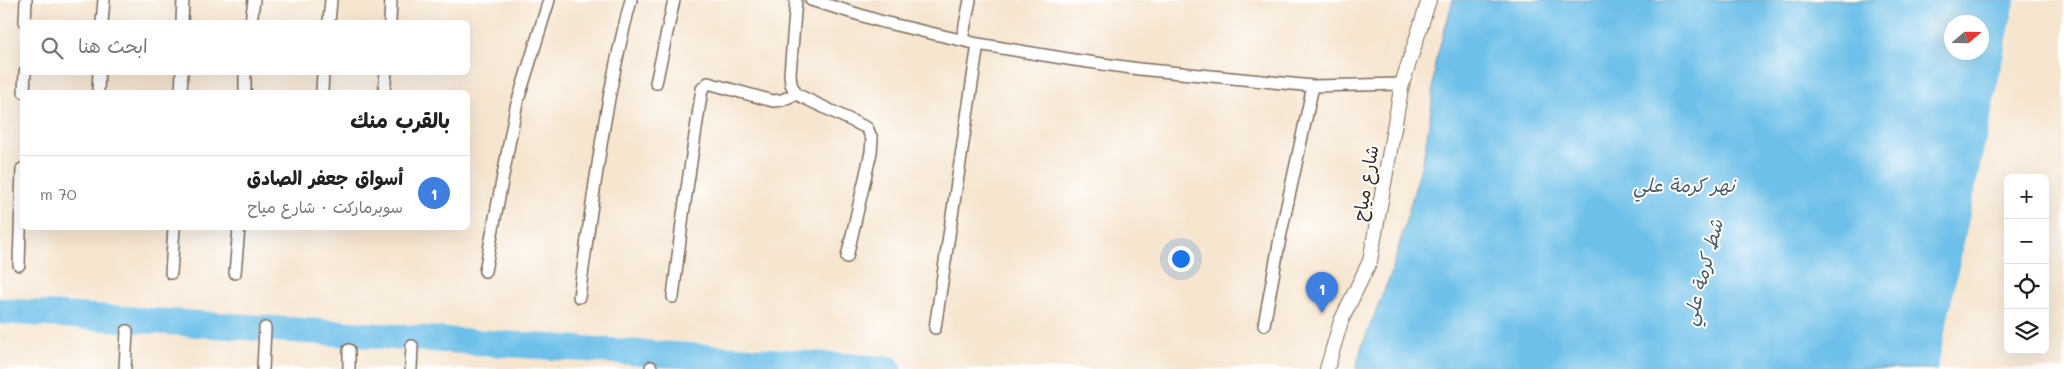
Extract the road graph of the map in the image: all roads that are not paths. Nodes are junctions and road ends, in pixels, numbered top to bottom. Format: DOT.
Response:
graph roads {
  1 [pos="26,0"];
  2 [pos="104,0"];
  3 [pos="183,0"];
  4 [pos="254,0"];
  5 [pos="331,0"];
  6 [pos="391,0"];
  7 [pos="549,0"];
  8 [pos="631,0"];
  9 [pos="674,0"];
  10 [pos="796,0"];
  11 [pos="811,0"];
  12 [pos="970,0"];
  13 [pos="1428,0"];
  14 [pos="25,20"];
  15 [pos="102,20"];
  16 [pos="182,20"];
  17 [pos="251,20"];
  18 [pos="329,20"];
  19 [pos="390,20"];
  20 [pos="962,40"];
  21 [pos="978,44"];
  22 [pos="25,75"];
  23 [pos="99,75"];
  24 [pos="182,75"];
  25 [pos="245,75"];
  26 [pos="323,75"];
  27 [pos="386,75"];
  28 [pos="656,83"];
  29 [pos="1402,84"];
  30 [pos="1313,86"];
  31 [pos="24,90"];
  32 [pos="98,90"];
  33 [pos="181,90"];
  34 [pos="245,90"];
  35 [pos="322,90"];
  36 [pos="384,90"];
  37 [pos="796,94"];
  38 [pos="20,230"];
  39 [pos="174,230"];
  40 [pos="239,230"];
  41 [pos="847,257"];
  42 [pos="19,265"];
  43 [pos="485,271"];
  44 [pos="235,272"];
  45 [pos="171,273"];
  46 [pos="579,297"];
  47 [pos="673,297"];
  48 [pos="1264,325"];
  49 [pos="265,328"];
  50 [pos="935,328"];
  51 [pos="127,331"];
  52 [pos="412,346"];
  53 [pos="349,350"];
  54 [pos="125,369"];
  55 [pos="263,369"];
  56 [pos="349,369"];
  57 [pos="411,369"];
  58 [pos="1327,369"];
  1 -- 14 [label="street"];
  2 -- 15 [label="street"];
  3 -- 16 [label="street"];
  4 -- 17 [label="street"];
  5 -- 18 [label="street"];
  6 -- 19 [label="street"];
  7 -- 43 [label="street"];
  8 -- 46 [label="street"];
  9 -- 28 [label="street"];
  10 -- 37 [label="street"];
  11 -- 20 [label="street"];
  12 -- 20 [label="street"];
  13 -- 29 [label="street, شارع مياح"];
  20 -- 21 [label="street"];
  21 -- 30 [label="street"];
  21 -- 50 [label="street"];
  22 -- 31 [label="street"];
  23 -- 32 [label="street"];
  24 -- 33 [label="street"];
  25 -- 34 [label="street"];
  26 -- 35 [label="street"];
  27 -- 36 [label="street"];
  29 -- 30 [label="street"];
  29 -- 58 [label="street, شارع مياح"];
  30 -- 48 [label="street"];
  37 -- 41 [label="street"];
  37 -- 47 [label="street"];
  38 -- 42 [label="street"];
  39 -- 45 [label="street"];
  40 -- 44 [label="street"];
  49 -- 55 [label="street"];
  51 -- 54 [label="street"];
  52 -- 57 [label="street"];
  53 -- 56 [label="street"];
}
